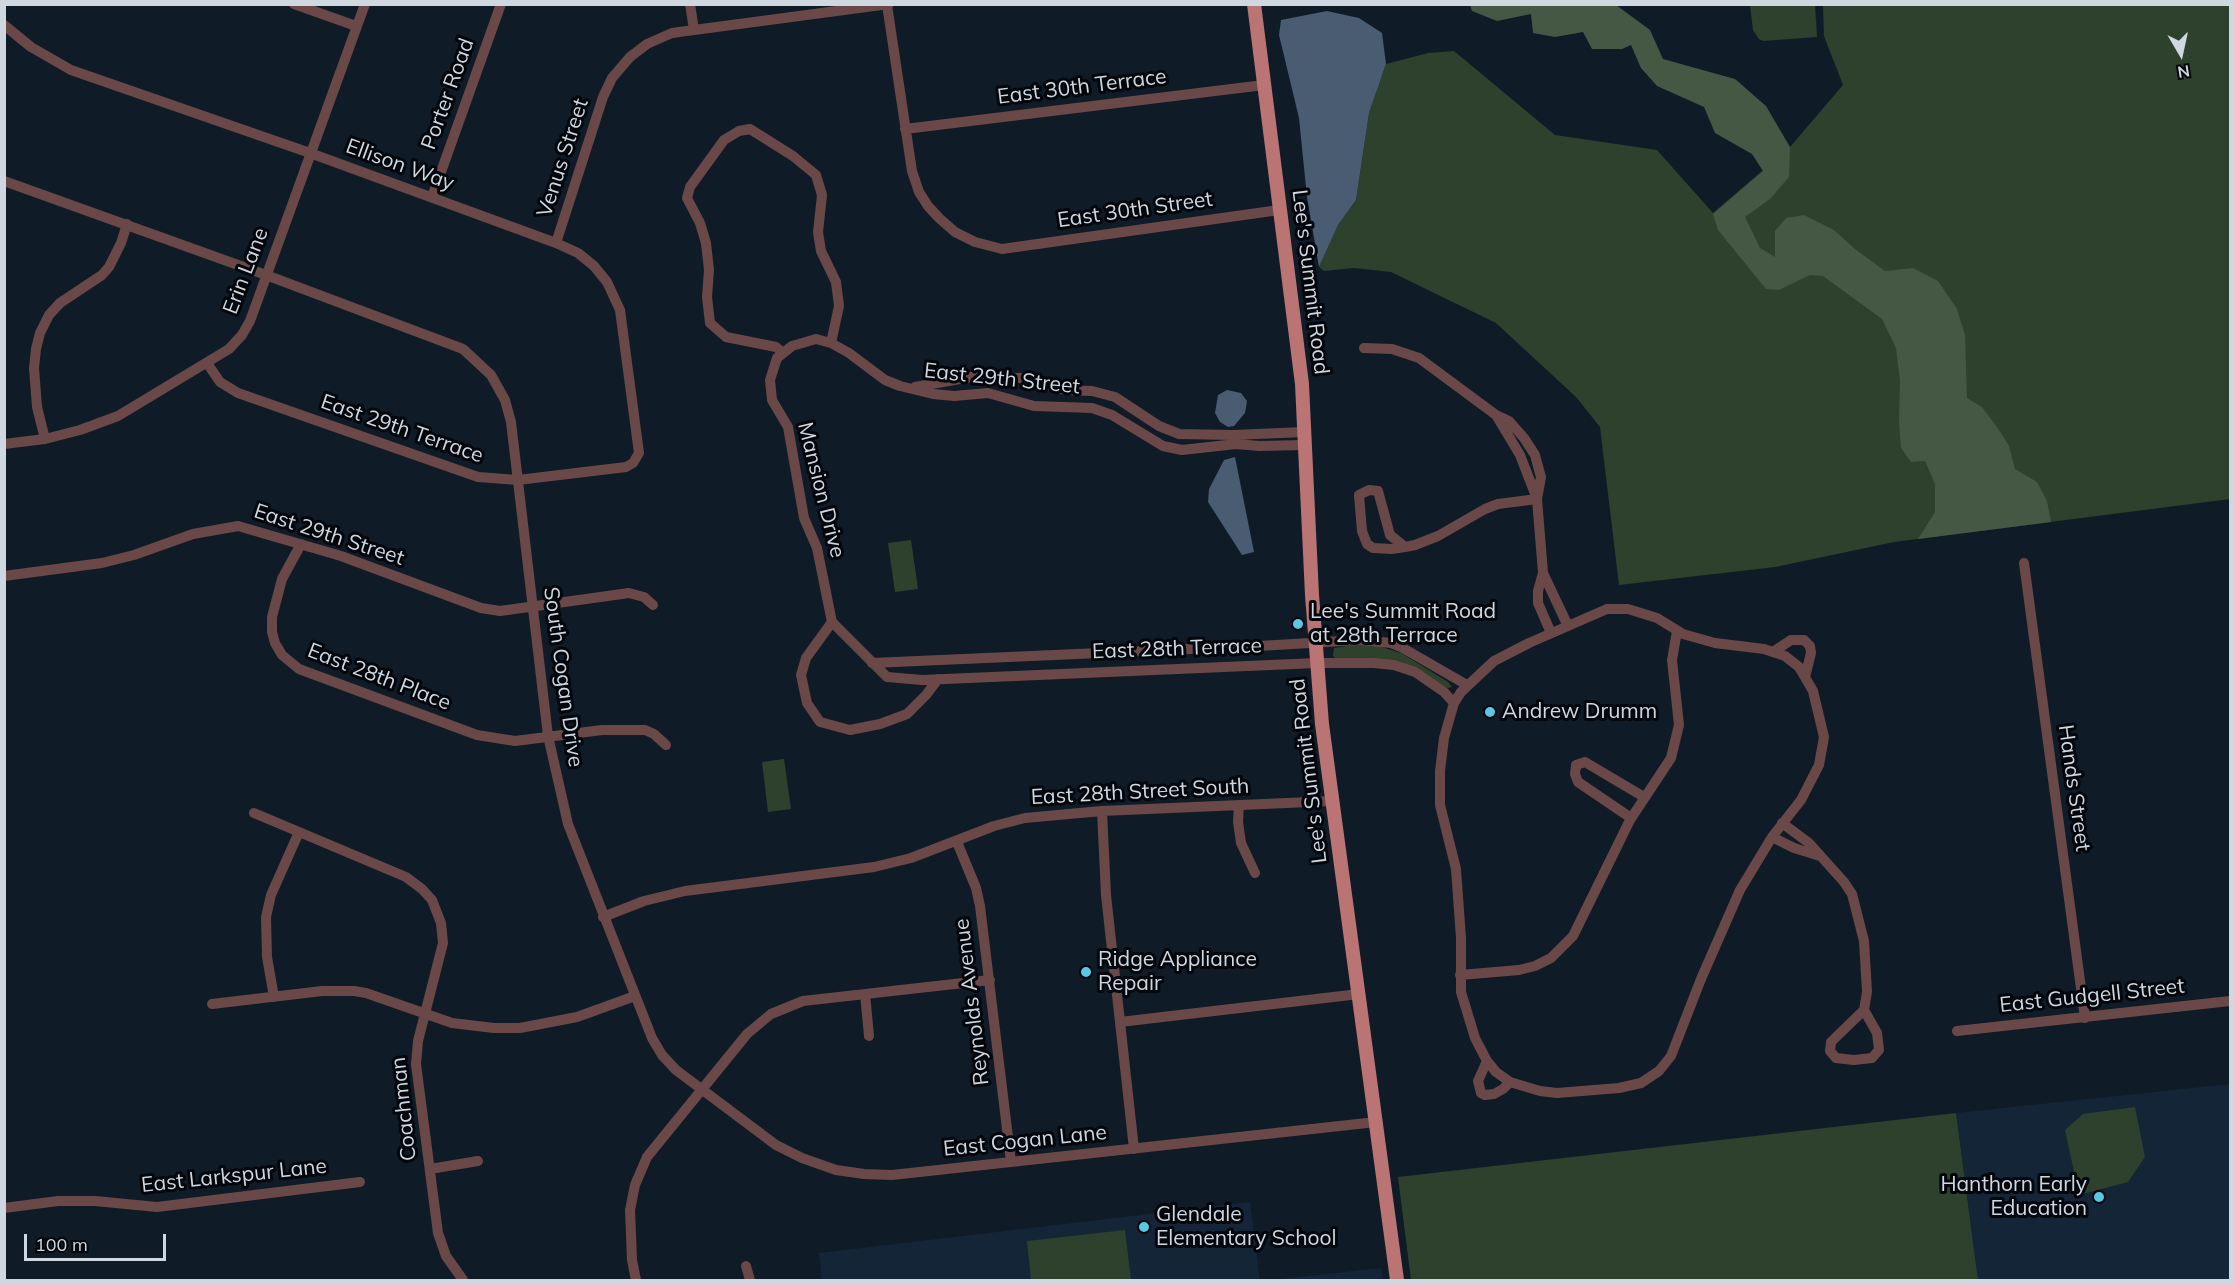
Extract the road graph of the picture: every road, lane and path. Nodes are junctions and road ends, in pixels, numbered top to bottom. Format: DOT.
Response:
graph roads {
  1 [pos="294,4"];
  2 [pos="364,4"];
  3 [pos="501,4"];
  4 [pos="690,4"];
  5 [pos="1254,4"];
  6 [pos="888,5"];
  7 [pos="4,26"];
  8 [pos="357,26"];
  9 [pos="694,30"];
  10 [pos="1264,85"];
  11 [pos="905,129"];
  12 [pos="310,153"];
  13 [pos="4,181"];
  14 [pos="432,197"];
  15 [pos="1279,210"];
  16 [pos="127,224"];
  17 [pos="556,243"];
  18 [pos="266,275"];
  19 [pos="831,343"];
  20 [pos="1364,348"];
  21 [pos="783,353"];
  22 [pos="207,363"];
  23 [pos="900,386"];
  24 [pos="1305,438"];
  25 [pos="45,439"];
  26 [pos="4,444"];
  27 [pos="635,461"];
  28 [pos="518,480"];
  29 [pos="1537,499"];
  30 [pos="301,544"];
  31 [pos="1405,547"];
  32 [pos="2024,563"];
  33 [pos="1542,573"];
  34 [pos="4,576"];
  35 [pos="653,604"];
  36 [pos="534,607"];
  37 [pos="832,622"];
  38 [pos="1568,626"];
  39 [pos="1677,630"];
  40 [pos="1551,633"];
  41 [pos="1316,643"];
  42 [pos="1773,652"];
  43 [pos="872,663"];
  44 [pos="1317,663"];
  45 [pos="1805,677"];
  46 [pos="938,679"];
  47 [pos="1467,685"];
  48 [pos="1454,703"];
  49 [pos="548,736"];
  50 [pos="666,745"];
  51 [pos="1644,797"];
  52 [pos="1333,801"];
  53 [pos="1239,805"];
  54 [pos="1102,811"];
  55 [pos="254,813"];
  56 [pos="1631,818"];
  57 [pos="1782,823"];
  58 [pos="299,832"];
  59 [pos="1772,837"];
  60 [pos="957,842"];
  61 [pos="1820,856"];
  62 [pos="1255,873"];
  63 [pos="603,917"];
  64 [pos="1461,975"];
  65 [pos="990,980"];
  66 [pos="1359,993"];
  67 [pos="864,994"];
  68 [pos="635,996"];
  69 [pos="274,997"];
  70 [pos="2230,1001"];
  71 [pos="212,1004"];
  72 [pos="1864,1010"];
  73 [pos="425,1015"];
  74 [pos="2085,1018"];
  75 [pos="1120,1022"];
  76 [pos="1958,1031"];
  77 [pos="868,1036"];
  78 [pos="1486,1060"];
  79 [pos="1510,1082"];
  80 [pos="701,1090"];
  81 [pos="1376,1122"];
  82 [pos="1134,1149"];
  83 [pos="478,1161"];
  84 [pos="1011,1162"];
  85 [pos="430,1168"];
  86 [pos="360,1182"];
  87 [pos="4,1208"];
  88 [pos="746,1266"];
  89 [pos="463,1281"];
  90 [pos="636,1281"];
  91 [pos="750,1281"];
  92 [pos="1397,1281"];
  1 -- 8 [label="street"];
  2 -- 8 [label="street, Erin Lane"];
  3 -- 14 [label="street, Porter Road"];
  4 -- 9 [label="street"];
  5 -- 10 [label="main road, Lee's Summit Road"];
  6 -- 9 [label="street, Venus Street"];
  6 -- 11 [label="street"];
  7 -- 12 [label="street, Ellison Way"];
  8 -- 12 [label="street, Erin Lane"];
  9 -- 17 [label="street, Venus Street"];
  10 -- 11 [label="street, East 30th Terrace"];
  10 -- 15 [label="main road, Lee's Summit Road"];
  11 -- 15 [label="street, East 30th Street"];
  12 -- 14 [label="street, Ellison Way"];
  12 -- 18 [label="street, Erin Lane"];
  13 -- 16 [label="street, South Cogan Drive"];
  14 -- 17 [label="street, Ellison Way"];
  15 -- 24 [label="main road, Lee's Summit Road"];
  16 -- 18 [label="street, South Cogan Drive"];
  16 -- 25 [label="street"];
  17 -- 27 [label="street, Ellison Way"];
  18 -- 22 [label="street, Erin Lane"];
  18 -- 28 [label="street, South Cogan Drive"];
  19 -- 21 [label="street"];
  19 -- 21 [label="street"];
  19 -- 23 [label="street, East 29th Street"];
  20 -- 29 [label="street"];
  21 -- 37 [label="street, Mansion Drive"];
  22 -- 25 [label="street, Erin Lane"];
  22 -- 28 [label="street, East 29th Terrace"];
  23 -- 24 [label="street, East 29th Street"];
  23 -- 24 [label="street, East 29th Street"];
  24 -- 41 [label="main road, Lee's Summit Road"];
  25 -- 26 [label="street, Erin Lane"];
  27 -- 28 [label="street, East 29th Terrace"];
  28 -- 36 [label="street, South Cogan Drive"];
  29 -- 31 [label="street"];
  29 -- 33 [label="street"];
  30 -- 34 [label="street, East 29th Street"];
  30 -- 36 [label="street, East 29th Street"];
  30 -- 49 [label="street, East 28th Place"];
  31 -- 31 [label="street"];
  32 -- 74 [label="street, Hands Street"];
  33 -- 38 [label="street"];
  33 -- 40 [label="street"];
  35 -- 36 [label="street, East 29th Street"];
  36 -- 49 [label="street, South Cogan Drive"];
  37 -- 43 [label="street, East 28th Terrace"];
  37 -- 46 [label="street"];
  38 -- 39 [label="street"];
  38 -- 40 [label="street"];
  39 -- 42 [label="street"];
  39 -- 51 [label="street"];
  40 -- 47 [label="street"];
  41 -- 43 [label="street, East 28th Terrace"];
  41 -- 44 [label="main road, Lee's Summit Road"];
  41 -- 47 [label="street, East 28th Terrace"];
  42 -- 45 [label="street"];
  42 -- 45 [label="street"];
  43 -- 46 [label="street, East 28th Terrace"];
  44 -- 46 [label="street, East 28th Terrace"];
  44 -- 48 [label="street, East 28th Terrace"];
  44 -- 52 [label="main road, Lee's Summit Road"];
  45 -- 57 [label="street"];
  47 -- 48 [label="street"];
  48 -- 64 [label="street"];
  49 -- 50 [label="street, East 28th Place"];
  49 -- 63 [label="street, South Cogan Drive"];
  51 -- 56 [label="street"];
  51 -- 56 [label="street"];
  52 -- 53 [label="street, East 28th Street South"];
  52 -- 66 [label="main road, Lee's Summit Road"];
  53 -- 54 [label="street, East 28th Street South"];
  53 -- 62 [label="street"];
  54 -- 60 [label="street, East 28th Street South"];
  54 -- 75 [label="street"];
  55 -- 58 [label="street"];
  56 -- 64 [label="street"];
  57 -- 59 [label="street"];
  57 -- 61 [label="street"];
  58 -- 69 [label="street"];
  58 -- 73 [label="street, Coachman"];
  59 -- 61 [label="street"];
  59 -- 79 [label="street"];
  60 -- 63 [label="street, East 28th Street South"];
  60 -- 65 [label="street, Reynolds Avenue"];
  61 -- 72 [label="street"];
  63 -- 68 [label="street, South Cogan Drive"];
  64 -- 78 [label="street"];
  65 -- 67 [label="street"];
  65 -- 84 [label="street, Reynolds Avenue"];
  66 -- 75 [label="street"];
  66 -- 81 [label="main road, Lee's Summit Road"];
  67 -- 77 [label="street"];
  67 -- 80 [label="street"];
  68 -- 73 [label="street"];
  68 -- 80 [label="street, South Cogan Drive"];
  69 -- 71 [label="street"];
  69 -- 73 [label="street"];
  70 -- 74 [label="street, East Gudgell Street"];
  72 -- 72 [label="street"];
  73 -- 85 [label="street, Coachman"];
  74 -- 76 [label="street, East Gudgell Street"];
  75 -- 82 [label="street"];
  78 -- 79 [label="street"];
  78 -- 79 [label="street"];
  80 -- 84 [label="street, East Cogan Lane"];
  80 -- 90 [label="street"];
  81 -- 82 [label="street, East Cogan Lane"];
  81 -- 92 [label="main road, Lee's Summit Road"];
  82 -- 84 [label="street, East Cogan Lane"];
  83 -- 85 [label="street"];
  85 -- 89 [label="street, Coachman"];
  86 -- 87 [label="street, East Larkspur Lane"];
  88 -- 91 [label="street"];
}
